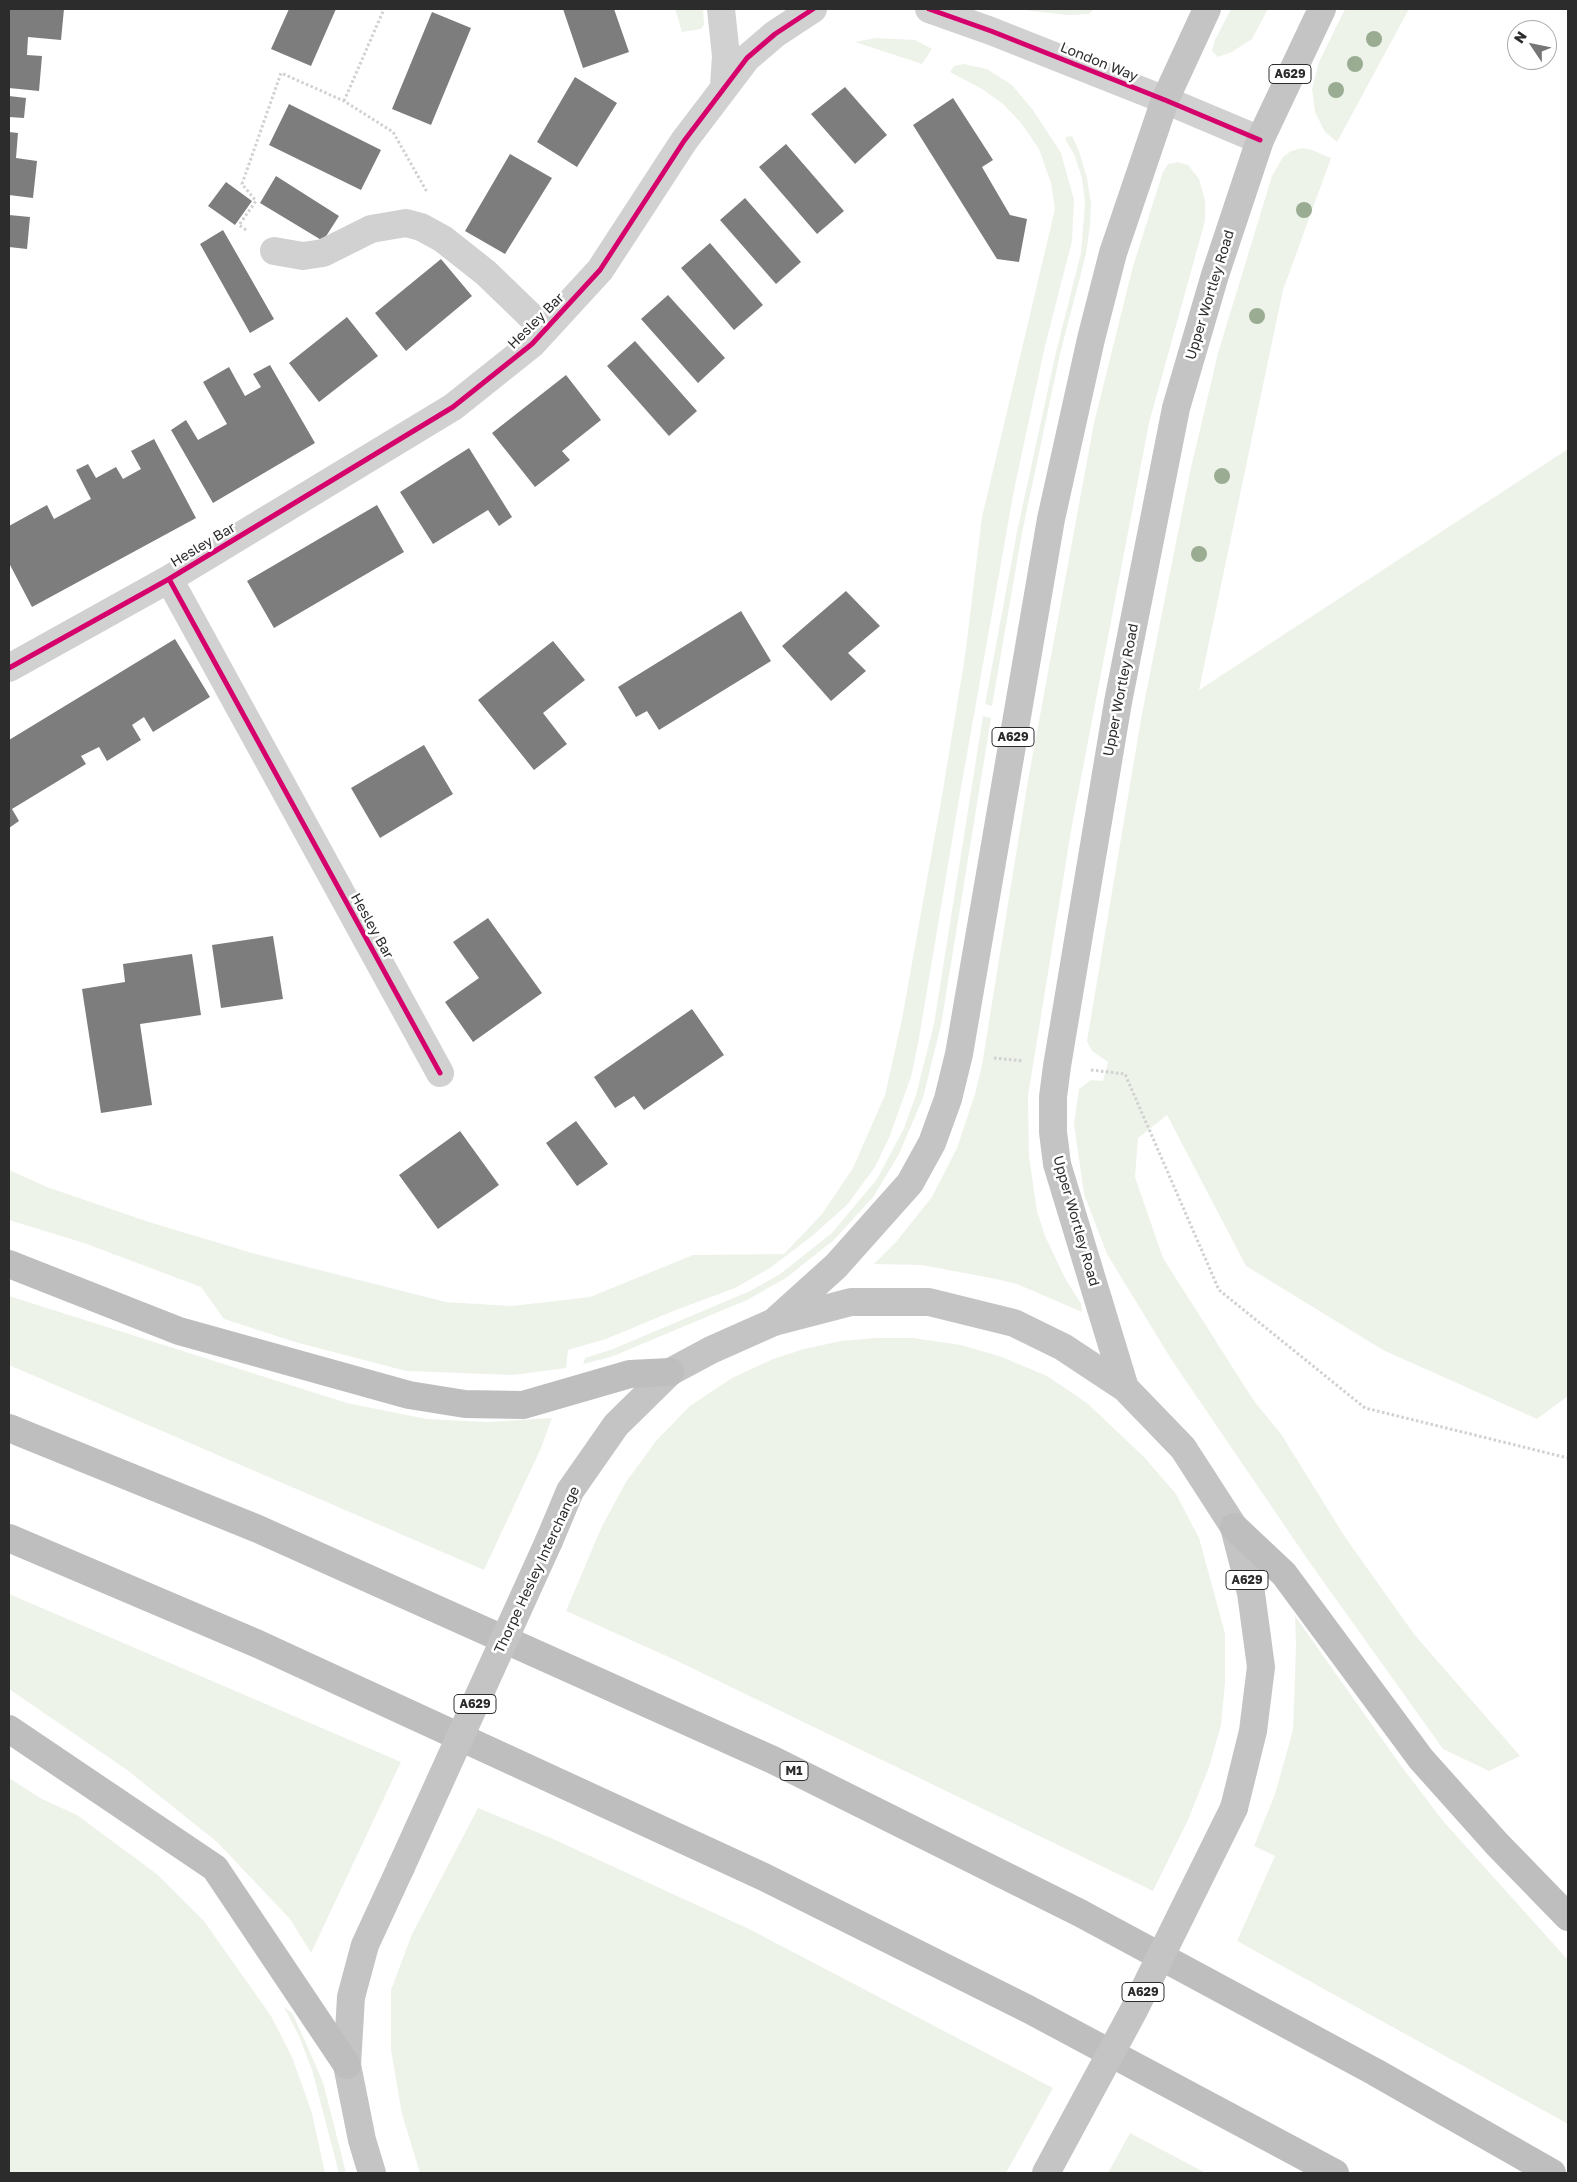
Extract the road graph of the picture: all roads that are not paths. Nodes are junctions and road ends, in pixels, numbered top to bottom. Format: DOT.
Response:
graph roads {
  1 [pos="721,9"];
  2 [pos="813,9"];
  3 [pos="932,9"];
  4 [pos="1206,9"];
  5 [pos="1322,9"];
  6 [pos="724,86"];
  7 [pos="1165,100"];
  8 [pos="1260,140"];
  9 [pos="274,251"];
  10 [pos="545,330"];
  11 [pos="169,579"];
  12 [pos="9,668"];
  13 [pos="440,1073"];
  14 [pos="9,1264"];
  15 [pos="774,1322"];
  16 [pos="670,1372"];
  17 [pos="1125,1388"];
  18 [pos="9,1428"];
  19 [pos="1234,1527"];
  20 [pos="9,1538"];
  21 [pos="9,1729"];
  22 [pos="1568,1917"];
  23 [pos="347,2066"];
  24 [pos="372,2173"];
  25 [pos="1046,2173"];
  26 [pos="1335,2173"];
  27 [pos="1552,2173"];
  1 -- 6 [label="street"];
  2 -- 6 [label="street, Hesley Bar"];
  3 -- 7 [label="street, London Way"];
  4 -- 7 [label="main road, A629"];
  5 -- 8 [label="main road, Upper Wortley Road / A629"];
  6 -- 10 [label="street, Hesley Bar"];
  7 -- 8 [label="street, London Way"];
  7 -- 15 [label="main road, A629"];
  8 -- 17 [label="main road, Upper Wortley Road / A629"];
  9 -- 10 [label="street"];
  10 -- 11 [label="street, Hesley Bar"];
  11 -- 12 [label="street, Hesley Bar"];
  11 -- 13 [label="street, Hesley Bar"];
  14 -- 16 [label="highway"];
  15 -- 16 [label="main road, Thorpe Hesley Interchange / A629"];
  15 -- 17 [label="main road, Thorpe Hesley Interchange / A629"];
  16 -- 23 [label="main road, Thorpe Hesley Interchange / A629, bridge"];
  17 -- 19 [label="main road, Thorpe Hesley Interchange / A629"];
  18 -- 27 [label="highway, M1"];
  19 -- 22 [label="highway"];
  19 -- 25 [label="main road, Thorpe Hesley Interchange / A629, bridge"];
  20 -- 26 [label="highway"];
  21 -- 23 [label="highway"];
  23 -- 24 [label="main road, Thorpe Hesley Interchange / A629"];
}
